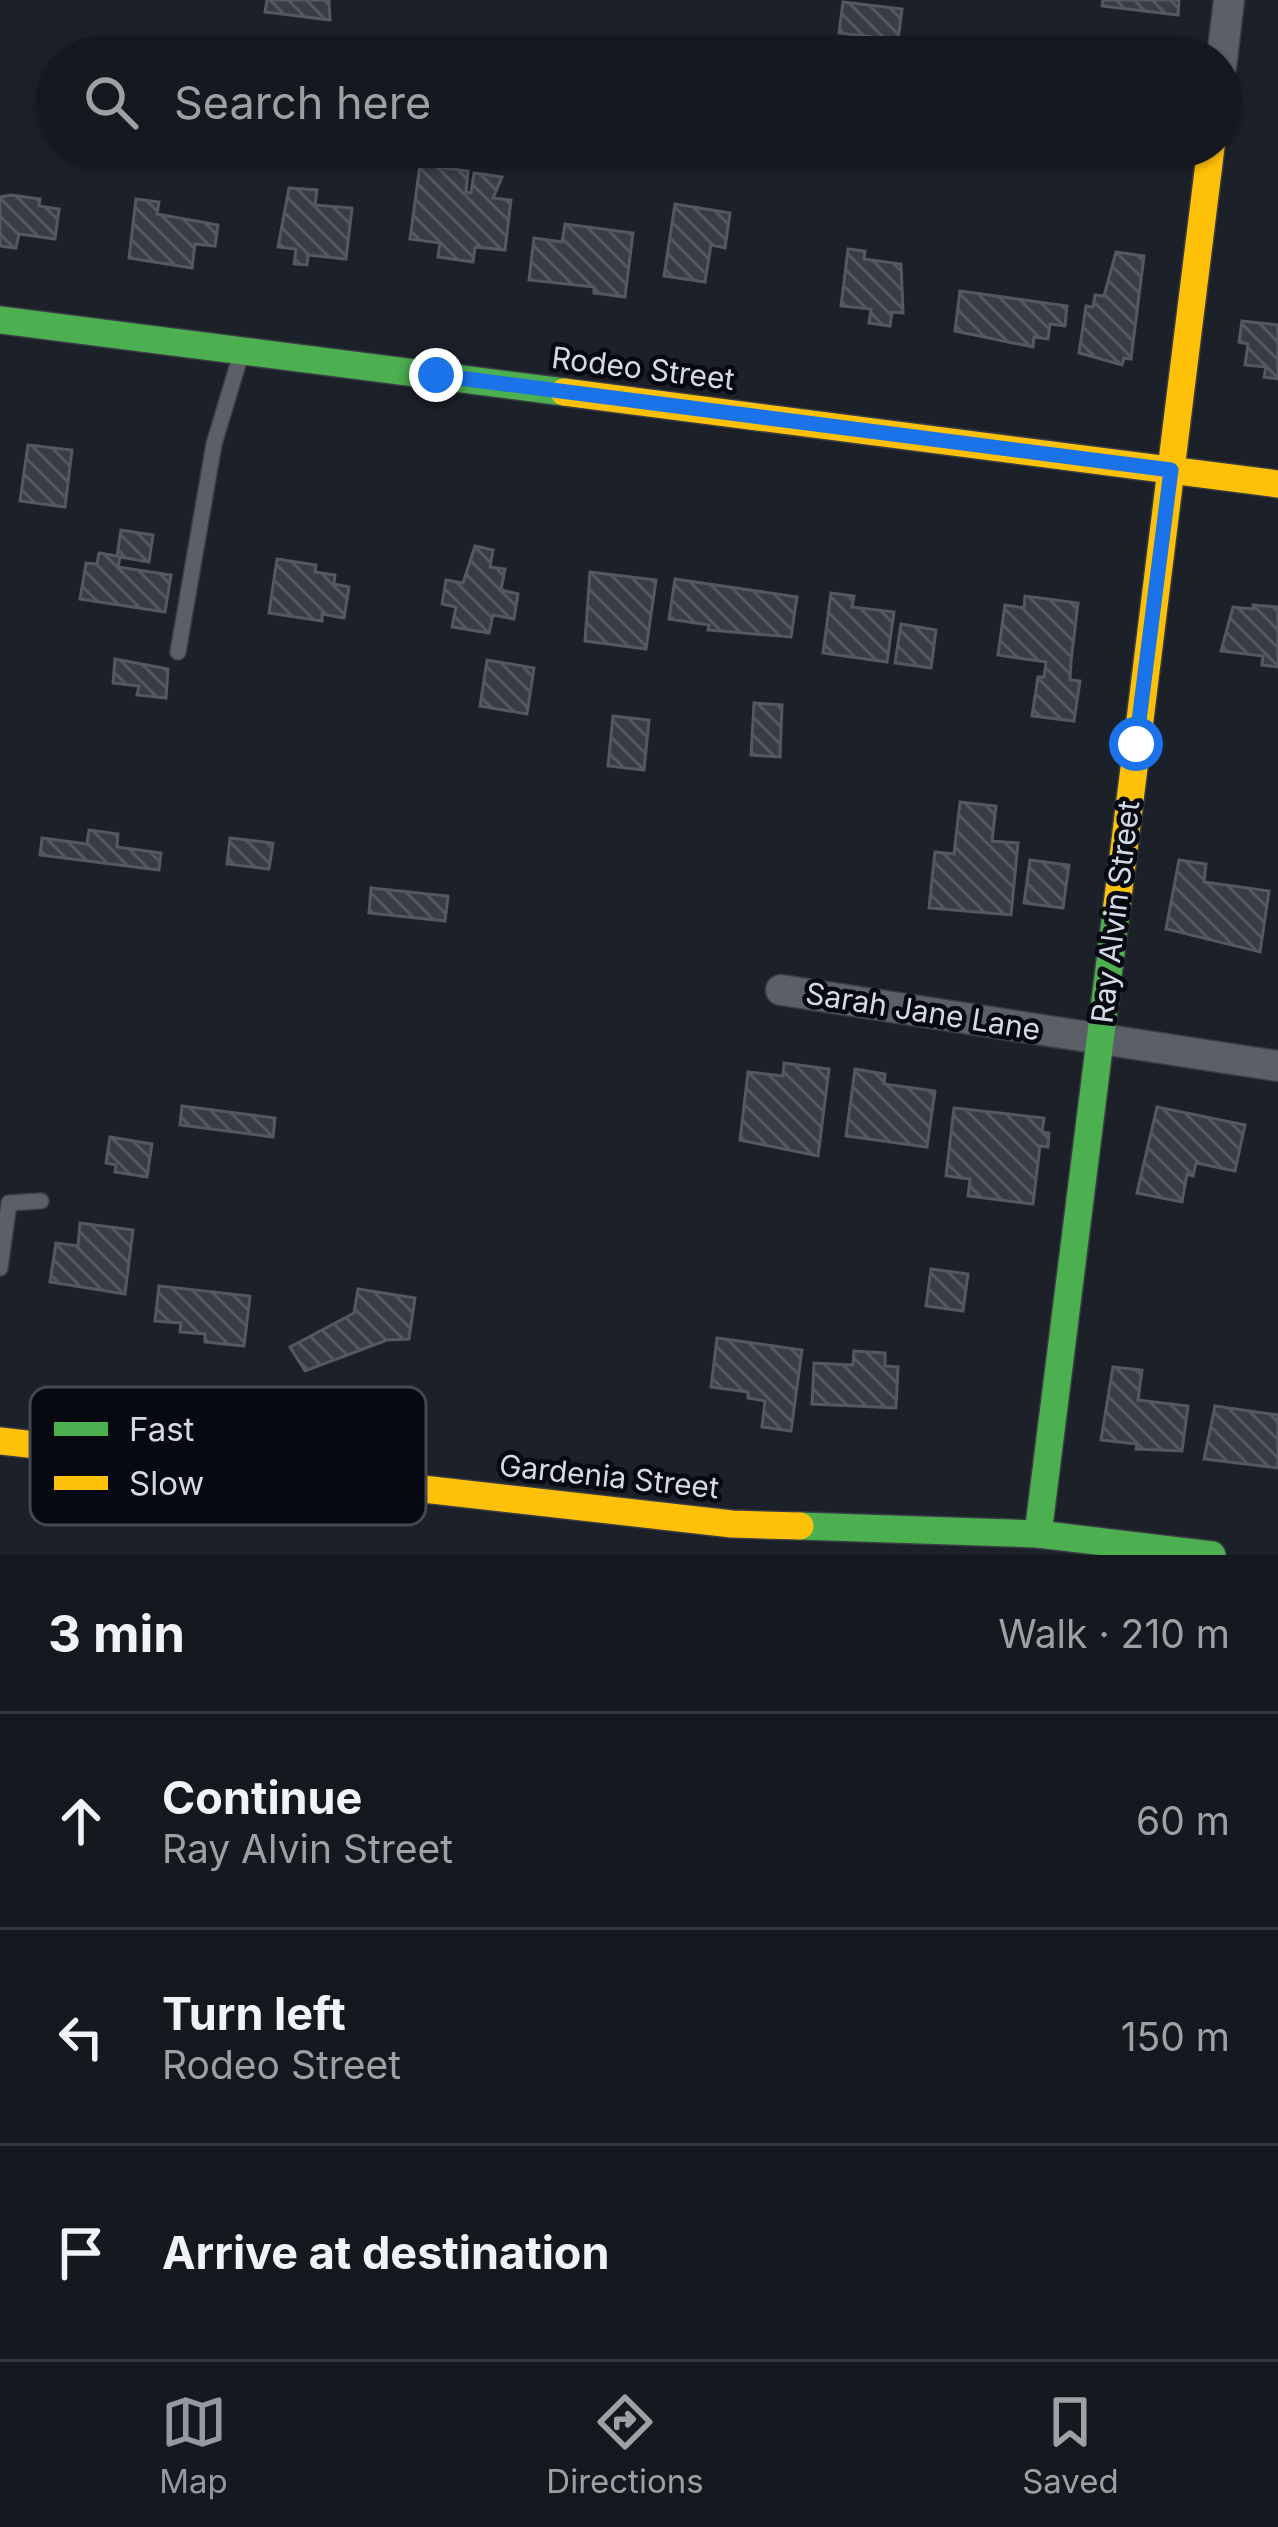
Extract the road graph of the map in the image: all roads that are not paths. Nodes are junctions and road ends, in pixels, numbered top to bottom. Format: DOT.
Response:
graph roads {
  1 [pos="1229,0"];
  2 [pos="1225,36"];
  3 [pos="1208,168"];
  4 [pos="0,320"];
  5 [pos="242,352"];
  6 [pos="1171,470"];
  7 [pos="1278,484"];
  8 [pos="178,652"];
  9 [pos="781,990"];
  10 [pos="1100,1039"];
  11 [pos="1278,1066"];
  12 [pos="41,1201"];
  13 [pos="0,1268"];
  14 [pos="0,1441"];
  15 [pos="30,1444"];
  16 [pos="426,1489"];
  17 [pos="1038,1534"];
  18 [pos="1212,1555"];
  1 -- 2 [label="street"];
  3 -- 6 [label="street, Ray Alvin Street"];
  4 -- 5 [label="street, Rodeo Street"];
  5 -- 6 [label="street, Rodeo Street"];
  5 -- 8 [label="lane"];
  6 -- 7 [label="street, Rodeo Street"];
  6 -- 10 [label="street, Ray Alvin Street"];
  9 -- 10 [label="street, Sarah Jane Lane"];
  10 -- 11 [label="street, Sarah Jane Lane"];
  10 -- 17 [label="street, Ray Alvin Street"];
  12 -- 13 [label="lane"];
  14 -- 15 [label="street, Gardenia Street"];
  16 -- 17 [label="street, Gardenia Street"];
  17 -- 18 [label="street, Gardenia Street"];
}
